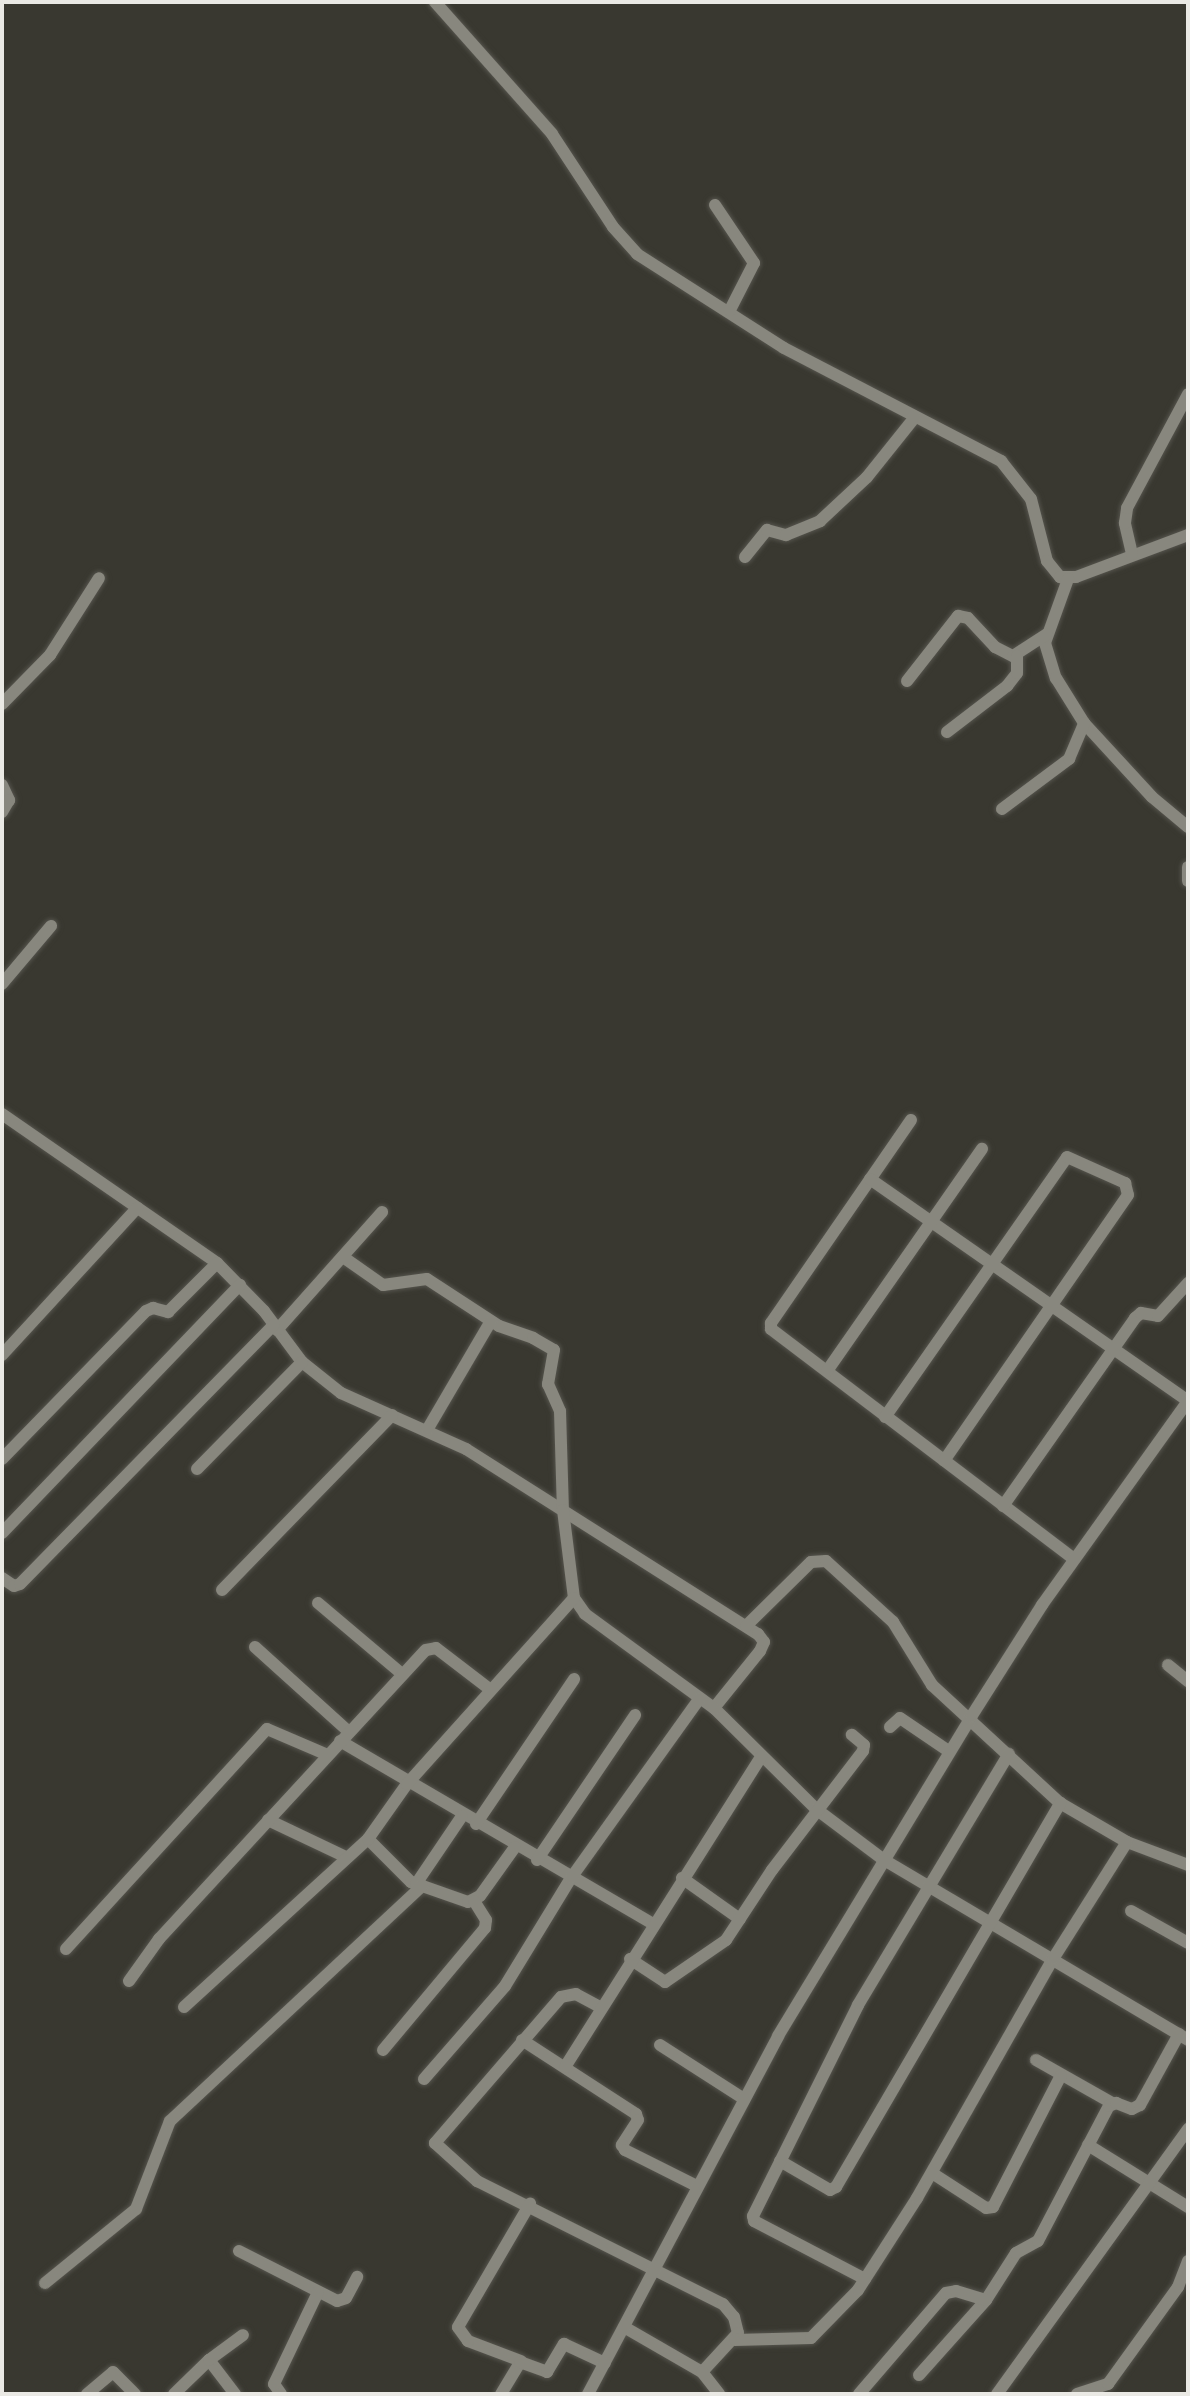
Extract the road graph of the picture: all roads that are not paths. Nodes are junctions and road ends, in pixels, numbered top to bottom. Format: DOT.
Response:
graph roads {
  1 [pos="436,2"];
  2 [pos="715,205"];
  3 [pos="730,310"];
  4 [pos="1188,394"];
  5 [pos="915,417"];
  6 [pos="1188,535"];
  7 [pos="1132,554"];
  8 [pos="745,557"];
  9 [pos="99,578"];
  10 [pos="1068,579"];
  11 [pos="1047,634"];
  12 [pos="1017,656"];
  13 [pos="907,681"];
  14 [pos="2,704"];
  15 [pos="1084,723"];
  16 [pos="947,732"];
  17 [pos="2,785"];
  18 [pos="1002,809"];
  19 [pos="2,812"];
  20 [pos="1188,827"];
  21 [pos="1188,867"];
  22 [pos="1188,881"];
  23 [pos="51,926"];
  24 [pos="2,984"];
  25 [pos="2,1115"];
  26 [pos="911,1120"];
  27 [pos="982,1149"];
  28 [pos="870,1179"];
  29 [pos="137,1208"];
  30 [pos="383,1212"];
  31 [pos="931,1222"];
  32 [pos="342,1257"];
  33 [pos="217,1263"];
  34 [pos="993,1265"];
  35 [pos="1188,1283"];
  36 [pos="240,1284"];
  37 [pos="1053,1308"];
  38 [pos="491,1321"];
  39 [pos="276,1328"];
  40 [pos="1114,1350"];
  41 [pos="2,1355"];
  42 [pos="302,1362"];
  43 [pos="827,1371"];
  44 [pos="1188,1401"];
  45 [pos="393,1415"];
  46 [pos="885,1417"];
  47 [pos="427,1430"];
  48 [pos="2,1459"];
  49 [pos="944,1461"];
  50 [pos="197,1469"];
  51 [pos="1003,1506"];
  52 [pos="563,1510"];
  53 [pos="2,1533"];
  54 [pos="1074,1559"];
  55 [pos="2,1577"];
  56 [pos="222,1590"];
  57 [pos="574,1598"];
  58 [pos="318,1603"];
  59 [pos="746,1626"];
  60 [pos="255,1647"];
  61 [pos="1168,1665"];
  62 [pos="402,1674"];
  63 [pos="574,1679"];
  64 [pos="1188,1682"];
  65 [pos="491,1690"];
  66 [pos="701,1698"];
  67 [pos="714,1708"];
  68 [pos="635,1715"];
  69 [pos="971,1717"];
  70 [pos="890,1727"];
  71 [pos="852,1735"];
  72 [pos="344,1736"];
  73 [pos="950,1752"];
  74 [pos="1009,1754"];
  75 [pos="328,1755"];
  76 [pos="761,1757"];
  77 [pos="407,1784"];
  78 [pos="1060,1803"];
  79 [pos="816,1810"];
  80 [pos="462,1816"];
  81 [pos="268,1820"];
  82 [pos="476,1824"];
  83 [pos="368,1839"];
  84 [pos="1126,1842"];
  85 [pos="515,1847"];
  86 [pos="346,1857"];
  87 [pos="537,1860"];
  88 [pos="884,1860"];
  89 [pos="1188,1865"];
  90 [pos="571,1878"];
  91 [pos="682,1878"];
  92 [pos="419,1885"];
  93 [pos="928,1885"];
  94 [pos="474,1901"];
  95 [pos="1131,1911"];
  96 [pos="740,1919"];
  97 [pos="990,1923"];
  98 [pos="653,1924"];
  99 [pos="1188,1943"];
  100 [pos="66,1949"];
  101 [pos="631,1959"];
  102 [pos="1053,1959"];
  103 [pos="129,1981"];
  104 [pos="184,2007"];
  105 [pos="600,2007"];
  106 [pos="1184,2037"];
  107 [pos="522,2040"];
  108 [pos="660,2045"];
  109 [pos="383,2050"];
  110 [pos="1036,2060"];
  111 [pos="565,2067"];
  112 [pos="1061,2075"];
  113 [pos="424,2079"];
  114 [pos="744,2099"];
  115 [pos="1112,2103"];
  116 [pos="1188,2129"];
  117 [pos="1088,2145"];
  118 [pos="780,2161"];
  119 [pos="932,2173"];
  120 [pos="1152,2183"];
  121 [pos="697,2186"];
  122 [pos="530,2204"];
  123 [pos="1188,2207"];
  124 [pos="239,2251"];
  125 [pos="1188,2260"];
  126 [pos="655,2268"];
  127 [pos="356,2277"];
  128 [pos="865,2279"];
  129 [pos="45,2283"];
  130 [pos="1183,2290"];
  131 [pos="318,2292"];
  132 [pos="986,2300"];
  133 [pos="624,2327"];
  134 [pos="243,2335"];
  135 [pos="735,2340"];
  136 [pos="209,2360"];
  137 [pos="521,2361"];
  138 [pos="605,2363"];
  139 [pos="702,2372"];
  140 [pos="919,2375"];
  141 [pos="87,2394"];
  142 [pos="135,2394"];
  143 [pos="174,2394"];
  144 [pos="235,2394"];
  145 [pos="281,2394"];
  146 [pos="501,2394"];
  147 [pos="588,2394"];
  148 [pos="719,2394"];
  149 [pos="859,2394"];
  150 [pos="997,2394"];
  151 [pos="1077,2394"];
  1 -- 3 [label="street"];
  2 -- 3 [label="street"];
  3 -- 5 [label="street"];
  4 -- 7 [label="street"];
  5 -- 8 [label="street"];
  5 -- 10 [label="street"];
  6 -- 7 [label="street"];
  7 -- 10 [label="street"];
  9 -- 14 [label="street"];
  10 -- 11 [label="street"];
  11 -- 12 [label="street"];
  11 -- 15 [label="street"];
  12 -- 13 [label="street"];
  12 -- 16 [label="street"];
  15 -- 18 [label="street"];
  15 -- 20 [label="street"];
  17 -- 19 [label="street"];
  21 -- 22 [label="street"];
  23 -- 24 [label="street"];
  25 -- 29 [label="street"];
  26 -- 28 [label="street"];
  27 -- 31 [label="street"];
  28 -- 31 [label="street"];
  28 -- 43 [label="street"];
  29 -- 33 [label="street"];
  29 -- 41 [label="street"];
  30 -- 32 [label="street"];
  31 -- 34 [label="street"];
  31 -- 43 [label="street"];
  32 -- 38 [label="street"];
  32 -- 39 [label="street"];
  33 -- 36 [label="street"];
  33 -- 48 [label="street"];
  34 -- 37 [label="street"];
  34 -- 37 [label="street"];
  34 -- 46 [label="street"];
  35 -- 40 [label="street"];
  36 -- 39 [label="street"];
  36 -- 53 [label="street"];
  37 -- 40 [label="street"];
  37 -- 49 [label="street"];
  38 -- 47 [label="street"];
  38 -- 52 [label="street"];
  39 -- 42 [label="street"];
  39 -- 55 [label="street"];
  40 -- 44 [label="street"];
  40 -- 51 [label="street"];
  42 -- 45 [label="street"];
  42 -- 50 [label="street"];
  43 -- 46 [label="street"];
  44 -- 54 [label="street"];
  45 -- 47 [label="street"];
  45 -- 56 [label="street"];
  46 -- 49 [label="street"];
  47 -- 52 [label="street"];
  49 -- 51 [label="street"];
  51 -- 54 [label="street"];
  52 -- 57 [label="street"];
  52 -- 59 [label="street"];
  54 -- 69 [label="street"];
  57 -- 65 [label="street"];
  57 -- 66 [label="street"];
  58 -- 62 [label="street"];
  59 -- 67 [label="street"];
  59 -- 69 [label="street"];
  60 -- 72 [label="street"];
  61 -- 64 [label="street"];
  62 -- 65 [label="street"];
  62 -- 72 [label="street"];
  63 -- 82 [label="street"];
  65 -- 77 [label="street"];
  66 -- 67 [label="street"];
  66 -- 90 [label="street"];
  67 -- 76 [label="street"];
  68 -- 87 [label="street"];
  69 -- 73 [label="street"];
  69 -- 74 [label="street"];
  70 -- 73 [label="street"];
  71 -- 79 [label="street"];
  72 -- 75 [label="street"];
  72 -- 77 [label="street"];
  73 -- 88 [label="street"];
  74 -- 78 [label="street"];
  74 -- 93 [label="street"];
  75 -- 81 [label="street"];
  75 -- 100 [label="street"];
  76 -- 79 [label="street"];
  76 -- 91 [label="street"];
  77 -- 80 [label="street"];
  77 -- 83 [label="street"];
  78 -- 84 [label="street"];
  78 -- 97 [label="street"];
  79 -- 88 [label="street"];
  79 -- 96 [label="street"];
  80 -- 82 [label="street"];
  80 -- 92 [label="street"];
  81 -- 86 [label="street"];
  81 -- 103 [label="street"];
  82 -- 85 [label="street"];
  83 -- 86 [label="street"];
  83 -- 92 [label="street"];
  84 -- 89 [label="street"];
  84 -- 102 [label="street"];
  85 -- 87 [label="street"];
  85 -- 94 [label="street"];
  86 -- 104 [label="street"];
  87 -- 90 [label="street"];
  88 -- 93 [label="street"];
  88 -- 114 [label="street"];
  90 -- 98 [label="street"];
  90 -- 113 [label="street"];
  91 -- 96 [label="street"];
  91 -- 98 [label="street"];
  92 -- 94 [label="street"];
  92 -- 129 [label="street"];
  93 -- 97 [label="street"];
  93 -- 118 [label="street"];
  94 -- 109 [label="street"];
  95 -- 99 [label="street"];
  96 -- 101 [label="street"];
  97 -- 102 [label="street"];
  97 -- 118 [label="street"];
  98 -- 101 [label="street"];
  101 -- 105 [label="street"];
  102 -- 106 [label="street"];
  102 -- 119 [label="street"];
  105 -- 107 [label="street"];
  105 -- 111 [label="street"];
  106 -- 115 [label="street"];
  107 -- 111 [label="street"];
  107 -- 122 [label="street"];
  108 -- 114 [label="street"];
  110 -- 112 [label="street"];
  111 -- 121 [label="street"];
  112 -- 115 [label="street"];
  112 -- 119 [label="street"];
  114 -- 121 [label="street"];
  115 -- 117 [label="street"];
  116 -- 120 [label="street"];
  117 -- 120 [label="street"];
  117 -- 132 [label="street"];
  118 -- 128 [label="street"];
  119 -- 128 [label="street"];
  120 -- 123 [label="street"];
  120 -- 150 [label="street"];
  121 -- 126 [label="street"];
  122 -- 126 [label="street"];
  122 -- 137 [label="street"];
  124 -- 131 [label="street"];
  125 -- 130 [label="street"];
  126 -- 133 [label="street"];
  126 -- 135 [label="street"];
  127 -- 131 [label="street"];
  128 -- 135 [label="street"];
  130 -- 151 [label="street"];
  131 -- 145 [label="street"];
  132 -- 140 [label="street"];
  132 -- 149 [label="street"];
  133 -- 138 [label="street"];
  133 -- 139 [label="street"];
  134 -- 136 [label="street"];
  135 -- 139 [label="street"];
  136 -- 143 [label="street"];
  136 -- 144 [label="street"];
  137 -- 138 [label="street"];
  137 -- 146 [label="street"];
  138 -- 147 [label="street"];
  139 -- 148 [label="street"];
  141 -- 142 [label="street"];
}
